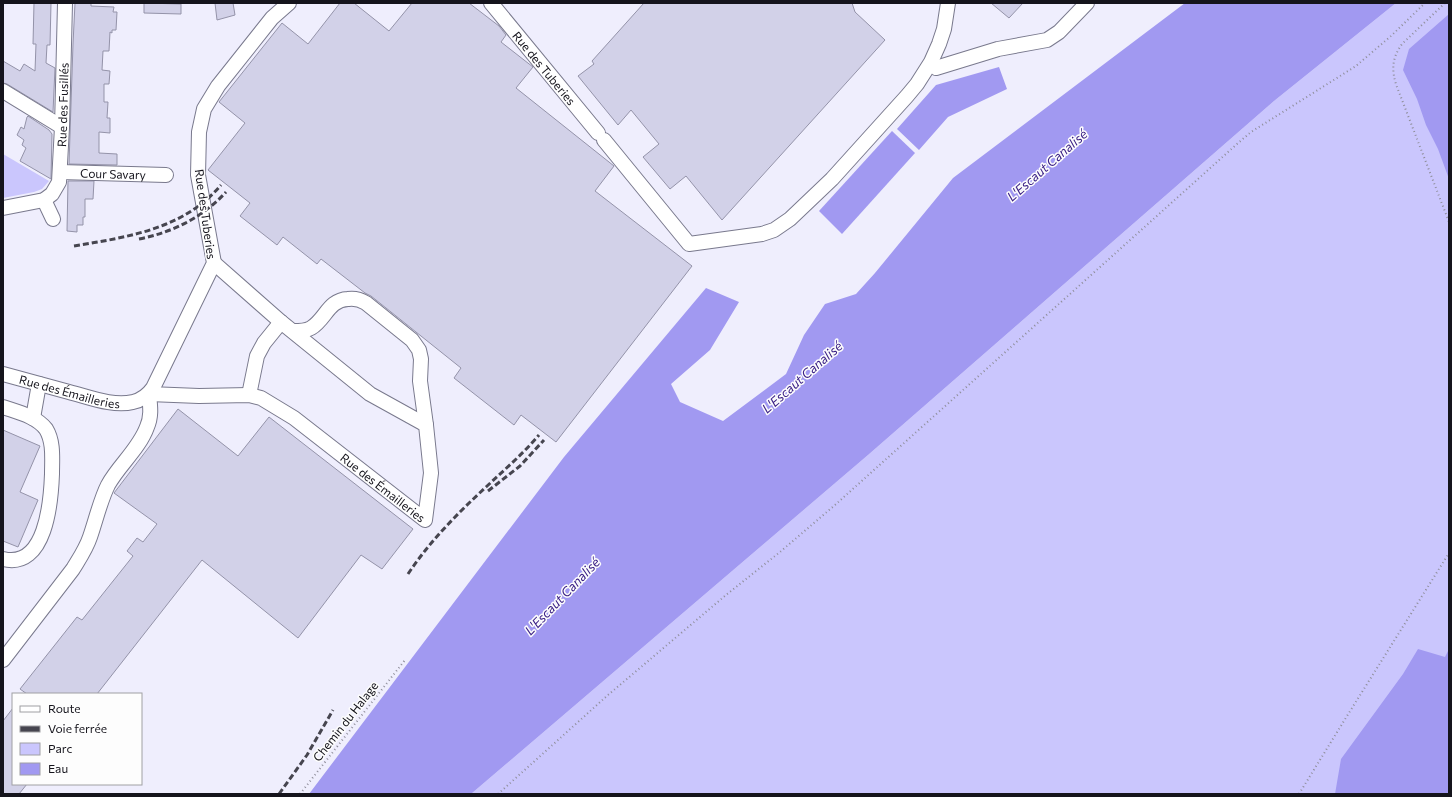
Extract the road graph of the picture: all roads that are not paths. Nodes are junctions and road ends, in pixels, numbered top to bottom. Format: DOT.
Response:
graph roads {
  1 [pos="65,3"];
  2 [pos="289,3"];
  3 [pos="491,3"];
  4 [pos="948,3"];
  5 [pos="1087,3"];
  6 [pos="936,68"];
  7 [pos="3,91"];
  8 [pos="62,127"];
  9 [pos="60,172"];
  10 [pos="166,175"];
  11 [pos="38,201"];
  12 [pos="3,208"];
  13 [pos="53,219"];
  14 [pos="214,263"];
  15 [pos="281,322"];
  16 [pos="292,331"];
  17 [pos="3,374"];
  18 [pos="39,384"];
  19 [pos="149,394"];
  20 [pos="250,395"];
  21 [pos="3,407"];
  22 [pos="33,418"];
  23 [pos="426,425"];
  24 [pos="3,559"];
  25 [pos="3,660"];
  1 -- 8 [label="street, Rue des Fusillés"];
  2 -- 14 [label="street, Rue des Tuberies"];
  3 -- 4 [label="street, Rue des Tuberies"];
  5 -- 6 [label="street"];
  7 -- 8 [label="street"];
  8 -- 9 [label="street, Rue des Fusillés"];
  9 -- 10 [label="street, Cour Savary"];
  9 -- 11 [label="street, Rue des Fusillés"];
  11 -- 12 [label="street"];
  11 -- 13 [label="street"];
  14 -- 15 [label="street"];
  14 -- 19 [label="street, Rue des Tuberies"];
  15 -- 16 [label="street"];
  15 -- 20 [label="street"];
  16 -- 23 [label="street"];
  16 -- 23 [label="street"];
  17 -- 18 [label="street, Rue des Émailleries"];
  18 -- 19 [label="street, Rue des Émailleries"];
  18 -- 22 [label="street"];
  19 -- 20 [label="street, Rue des Émailleries"];
  19 -- 25 [label="street"];
  20 -- 23 [label="street, Rue des Émailleries"];
  21 -- 22 [label="street"];
  22 -- 24 [label="street"];
}
